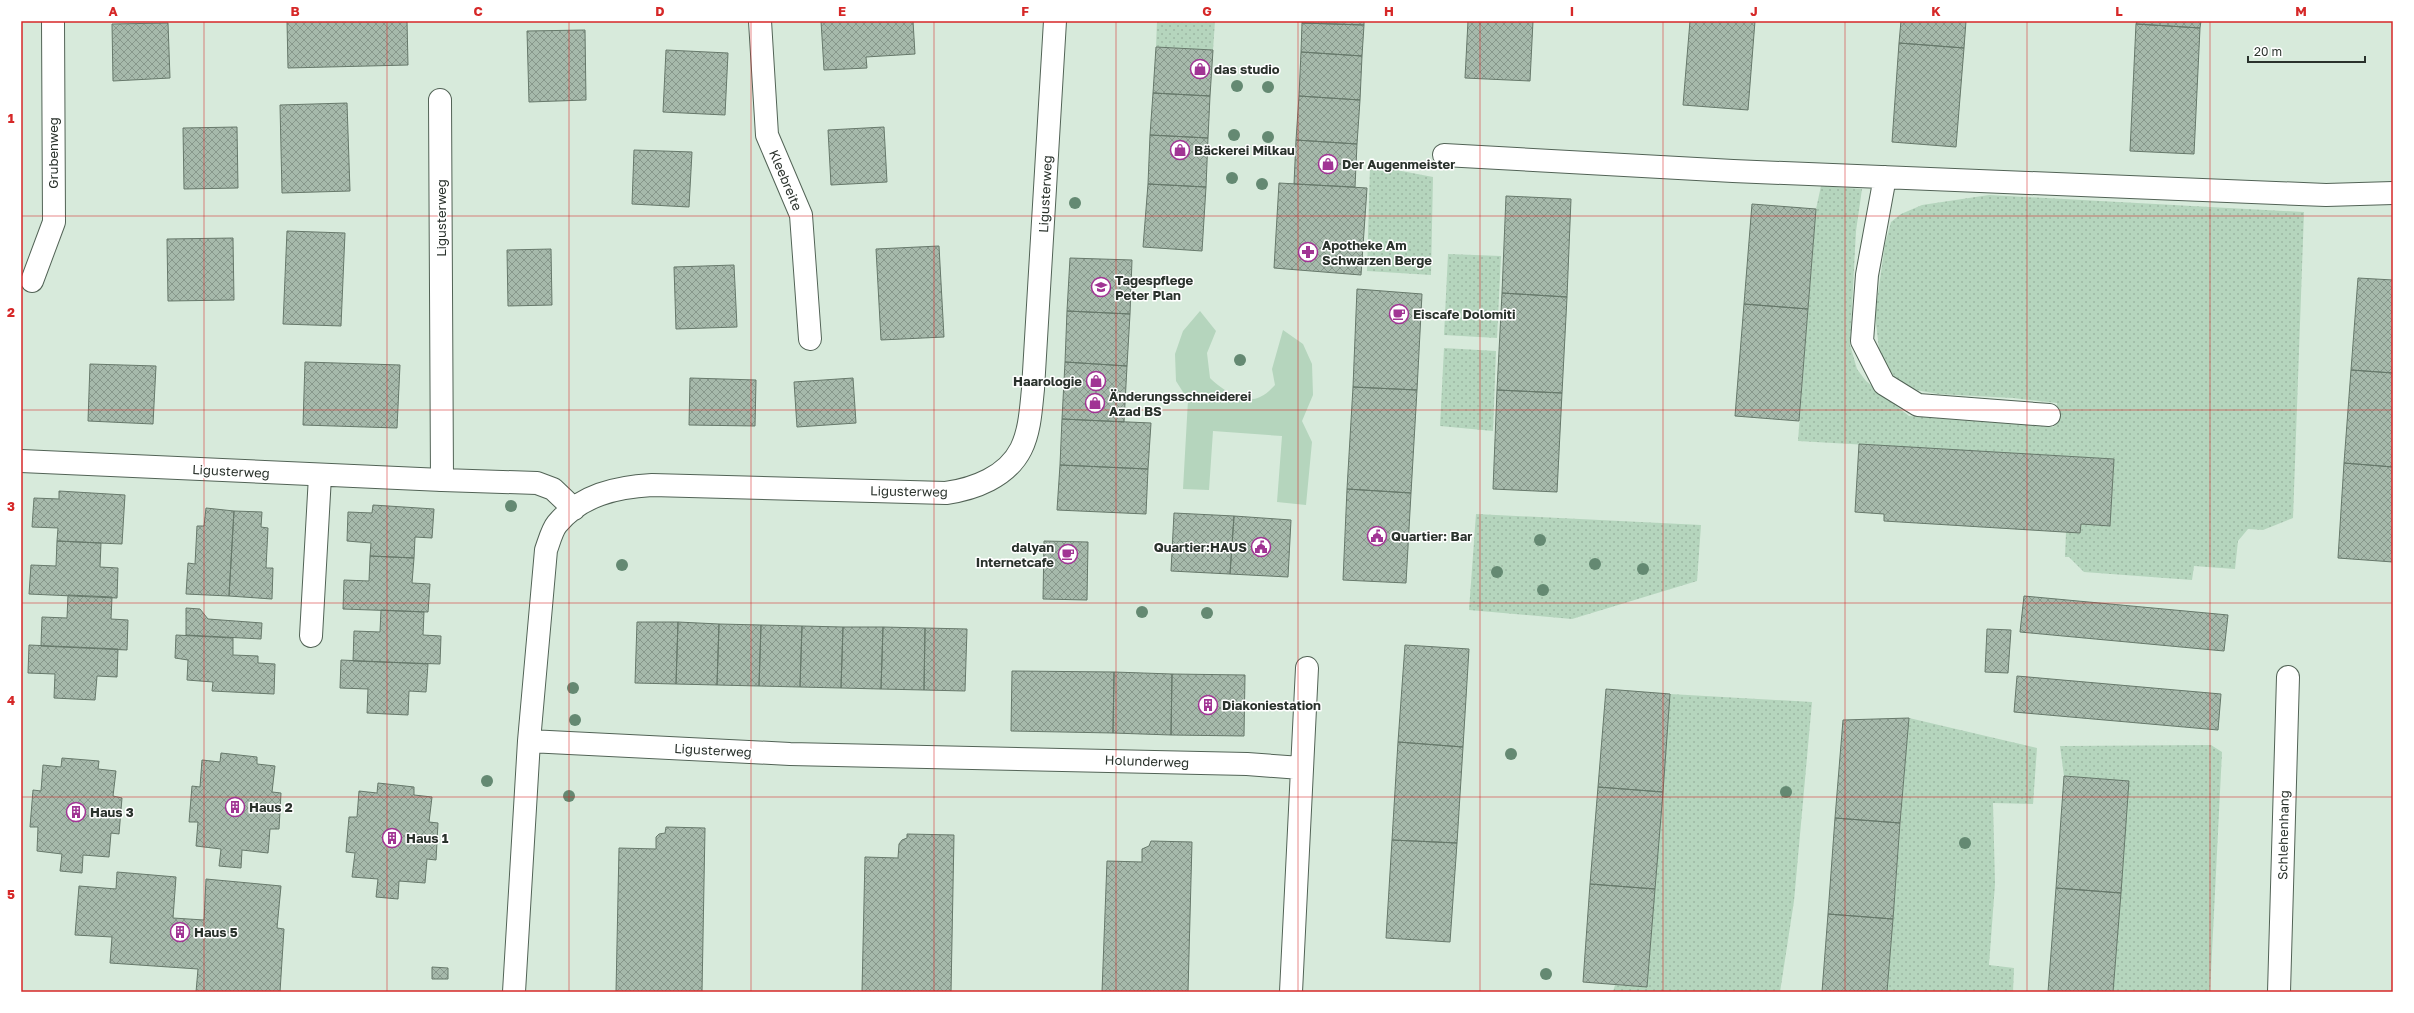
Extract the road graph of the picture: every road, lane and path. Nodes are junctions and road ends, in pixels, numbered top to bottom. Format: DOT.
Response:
graph roads {
  1 [pos="53,21"];
  2 [pos="760,21"];
  3 [pos="1055,21"];
  4 [pos="440,100"];
  5 [pos="1444,155"];
  6 [pos="1885,177"];
  7 [pos="2393,193"];
  8 [pos="32,281"];
  9 [pos="810,339"];
  10 [pos="2049,415"];
  11 [pos="21,461"];
  12 [pos="320,476"];
  13 [pos="442,480"];
  14 [pos="574,509"];
  15 [pos="311,636"];
  16 [pos="1307,668"];
  17 [pos="2288,677"];
  18 [pos="529,741"];
  19 [pos="992,757"];
  20 [pos="1301,768"];
  21 [pos="514,992"];
  22 [pos="1291,992"];
  23 [pos="2279,992"];
  1 -- 8 [label="street, Grubenweg"];
  2 -- 9 [label="street, Kleebreite"];
  3 -- 14 [label="street, Ligusterweg"];
  4 -- 13 [label="street, Ligusterweg"];
  5 -- 6 [label="street"];
  6 -- 7 [label="street"];
  6 -- 10 [label="street"];
  11 -- 12 [label="street, Ligusterweg"];
  12 -- 13 [label="street, Ligusterweg"];
  12 -- 15 [label="street"];
  13 -- 14 [label="street, Ligusterweg"];
  14 -- 18 [label="street, Ligusterweg"];
  16 -- 20 [label="street"];
  17 -- 23 [label="street, Schlehenhang"];
  18 -- 19 [label="street, Ligusterweg"];
  18 -- 21 [label="street, Ligusterweg"];
  19 -- 20 [label="street, Holunderweg"];
  20 -- 22 [label="street"];
}
